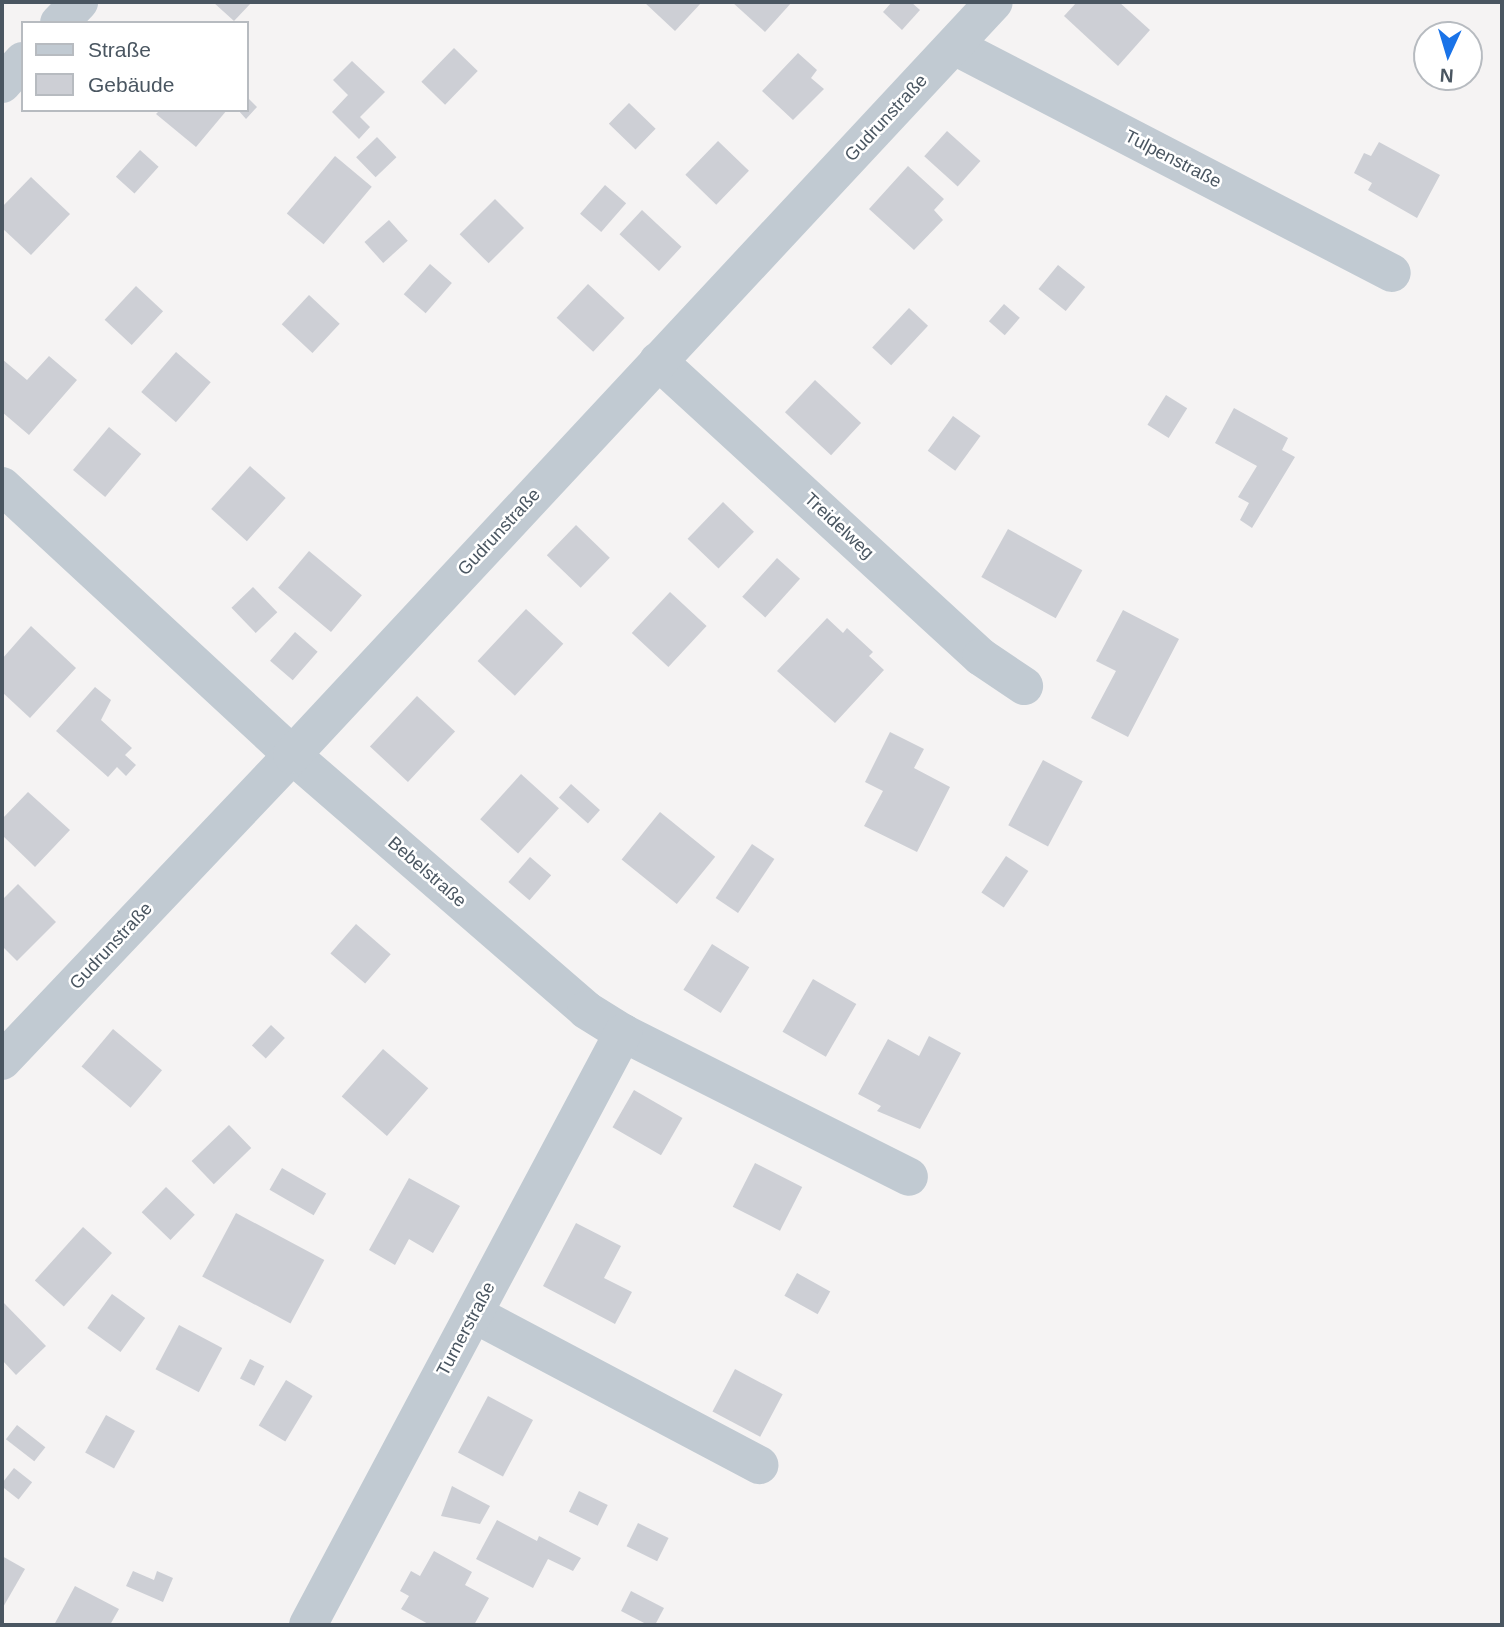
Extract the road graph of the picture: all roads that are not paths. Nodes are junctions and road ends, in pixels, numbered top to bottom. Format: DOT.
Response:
graph roads {
  1 [pos="79,2"];
  2 [pos="994,2"];
  3 [pos="61,21"];
  4 [pos="954,46"];
  5 [pos="21,63"];
  6 [pos="2,84"];
  7 [pos="1392,273"];
  8 [pos="659,361"];
  9 [pos="2,486"];
  10 [pos="1024,686"];
  11 [pos="292,755"];
  12 [pos="623,1033"];
  13 [pos="2,1061"];
  14 [pos="909,1177"];
  15 [pos="474,1314"];
  16 [pos="759,1465"];
  17 [pos="307,1625"];
  1 -- 3 [label="street"];
  2 -- 4 [label="street, Gudrunstraße"];
  4 -- 7 [label="street, Tulpenstraße"];
  4 -- 8 [label="street, Gudrunstraße"];
  5 -- 6 [label="street"];
  8 -- 10 [label="street, Treidelweg"];
  8 -- 11 [label="street, Gudrunstraße"];
  9 -- 11 [label="street, Bebelstraße"];
  11 -- 12 [label="street, Bebelstraße"];
  11 -- 13 [label="street, Gudrunstraße"];
  12 -- 14 [label="street, Bebelstraße"];
  12 -- 15 [label="street, Turnerstraße"];
  15 -- 16 [label="street"];
  15 -- 17 [label="street, Turnerstraße"];
}
